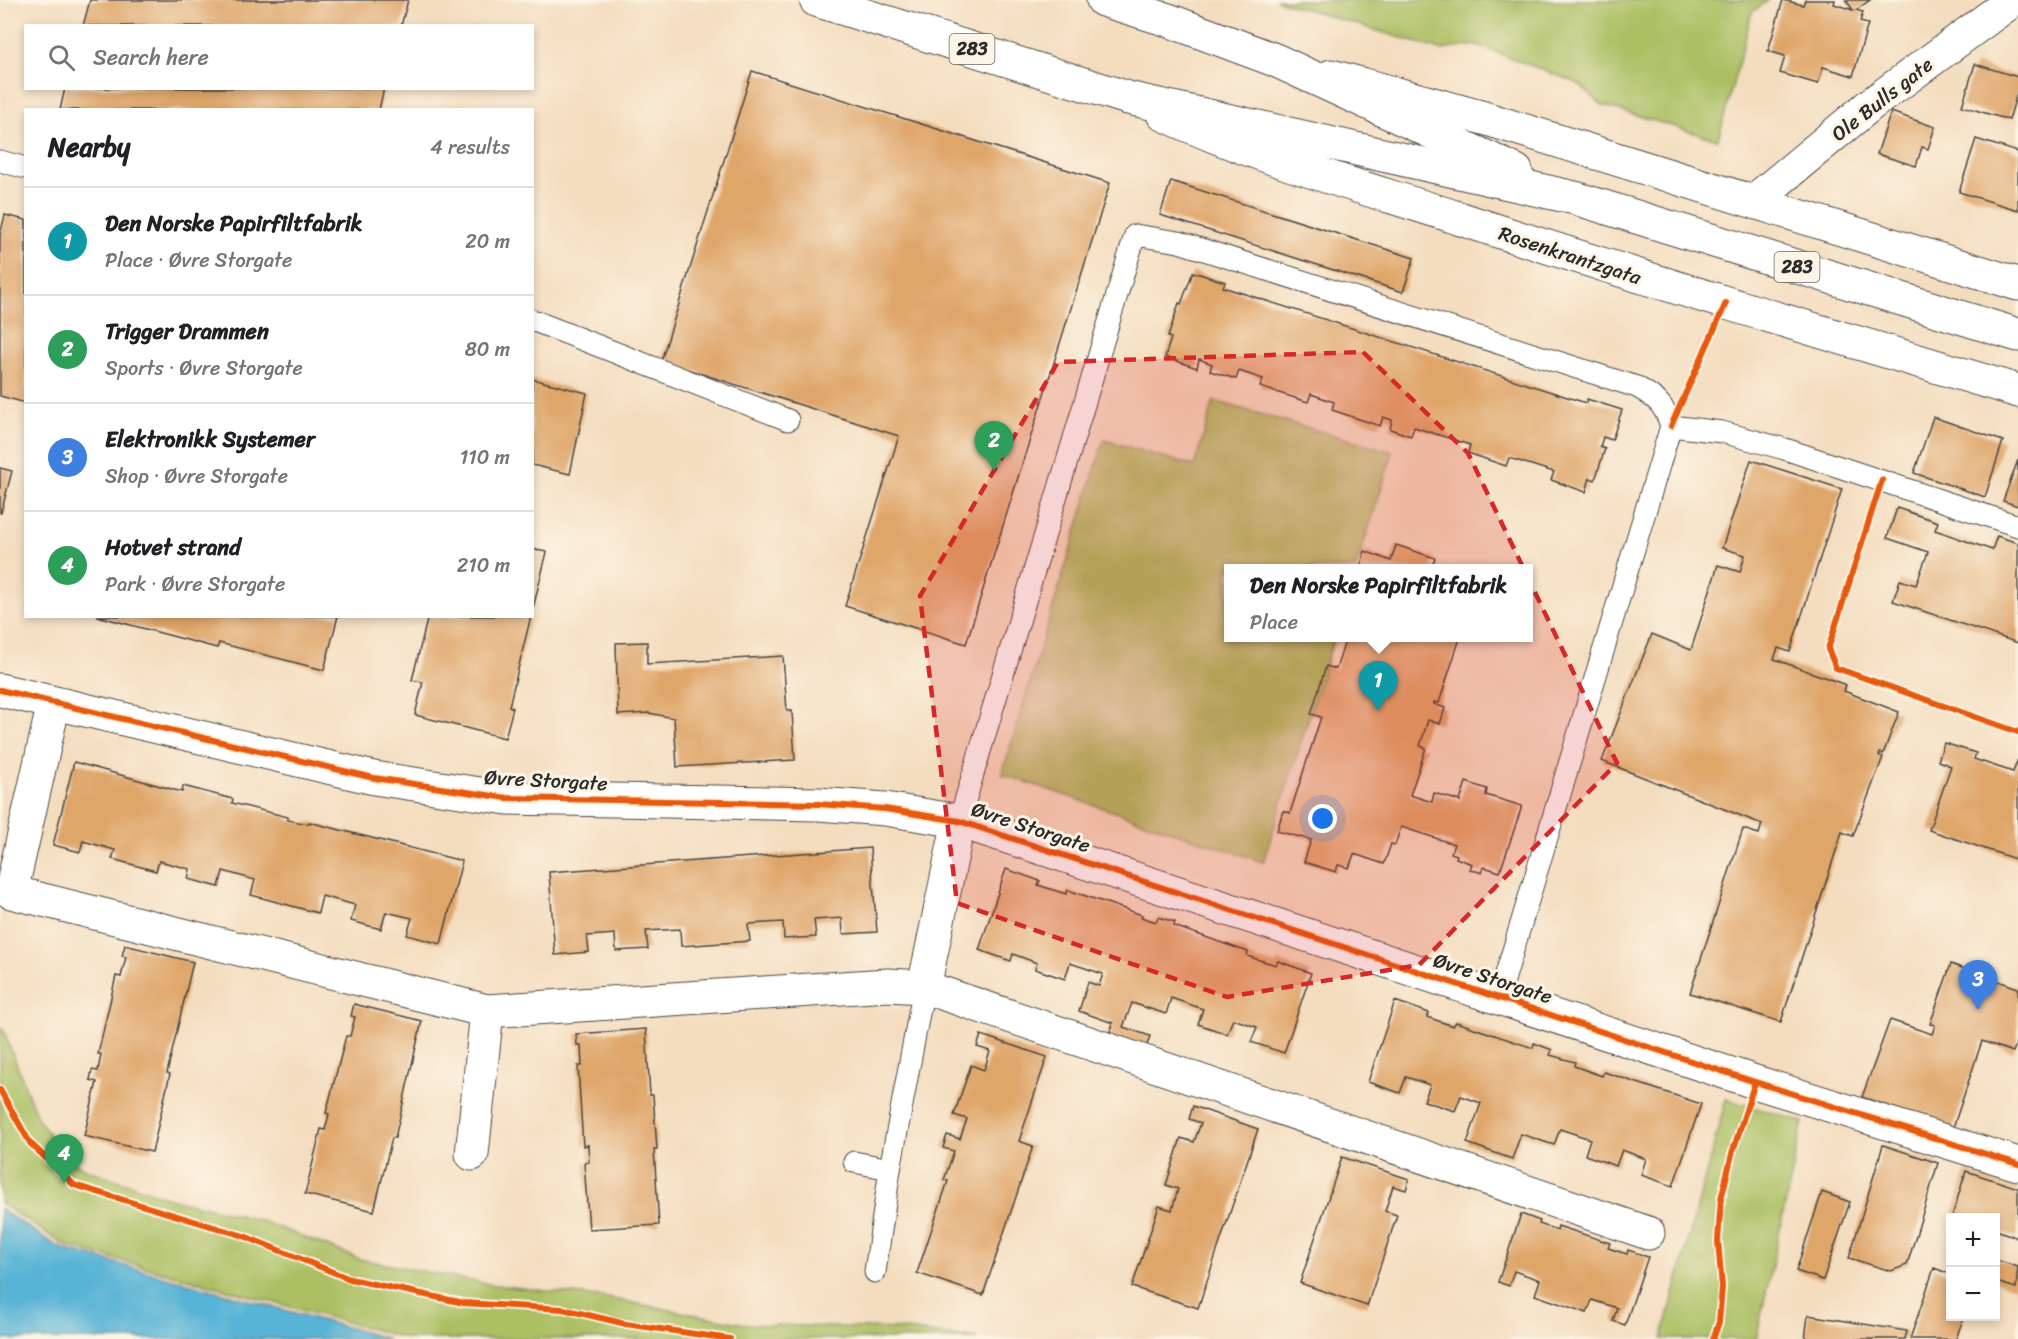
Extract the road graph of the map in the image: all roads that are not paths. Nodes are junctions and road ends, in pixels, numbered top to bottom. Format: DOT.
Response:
graph roads {
  1 [pos="816,0"];
  2 [pos="1103,0"];
  3 [pos="2013,0"];
  4 [pos="1171,10"];
  5 [pos="1275,60"];
  6 [pos="1128,99"];
  7 [pos="0,161"];
  8 [pos="24,167"];
  9 [pos="1575,198"];
  10 [pos="1754,201"];
  11 [pos="2018,284"];
  12 [pos="534,321"];
  13 [pos="2018,335"];
  14 [pos="2018,391"];
  15 [pos="788,420"];
  16 [pos="1671,426"];
  17 [pos="2018,526"];
  18 [pos="0,690"];
  19 [pos="54,703"];
  20 [pos="959,821"];
  21 [pos="924,987"];
  22 [pos="1499,997"];
  23 [pos="487,1011"];
  24 [pos="472,1154"];
  25 [pos="854,1162"];
  26 [pos="2018,1164"];
  27 [pos="890,1169"];
  28 [pos="1648,1233"];
  29 [pos="875,1272"];
  1 -- 6 [label="street, Rosenkrantzgata / 283"];
  2 -- 4 [label="street, Rosenkrantzgata / 283"];
  3 -- 10 [label="street, Ole Bulls gate"];
  4 -- 5 [label="street, Rosenkrantzgata / 283"];
  5 -- 9 [label="street, Rosenkrantzgata / 283"];
  5 -- 10 [label="street, Rosenkrantzgata"];
  6 -- 9 [label="street, Rosenkrantzgata / 283"];
  6 -- 14 [label="street, Rosenkrantzgata"];
  7 -- 8 [label="lane"];
  9 -- 13 [label="street, Rosenkrantzgata / 283"];
  10 -- 11 [label="street, Rosenkrantzgata"];
  12 -- 15 [label="lane"];
  16 -- 17 [label="lane"];
  16 -- 20 [label="lane"];
  16 -- 22 [label="lane"];
  18 -- 19 [label="street, Øvre Storgate"];
  19 -- 20 [label="street, Øvre Storgate"];
  19 -- 23 [label="street"];
  20 -- 21 [label="street, Øvre Storgate"];
  20 -- 22 [label="street, Øvre Storgate"];
  21 -- 23 [label="street"];
  21 -- 27 [label="lane"];
  21 -- 28 [label="street"];
  22 -- 26 [label="street, Øvre Storgate"];
  23 -- 24 [label="street"];
  25 -- 27 [label="lane"];
  27 -- 29 [label="lane"];
}
